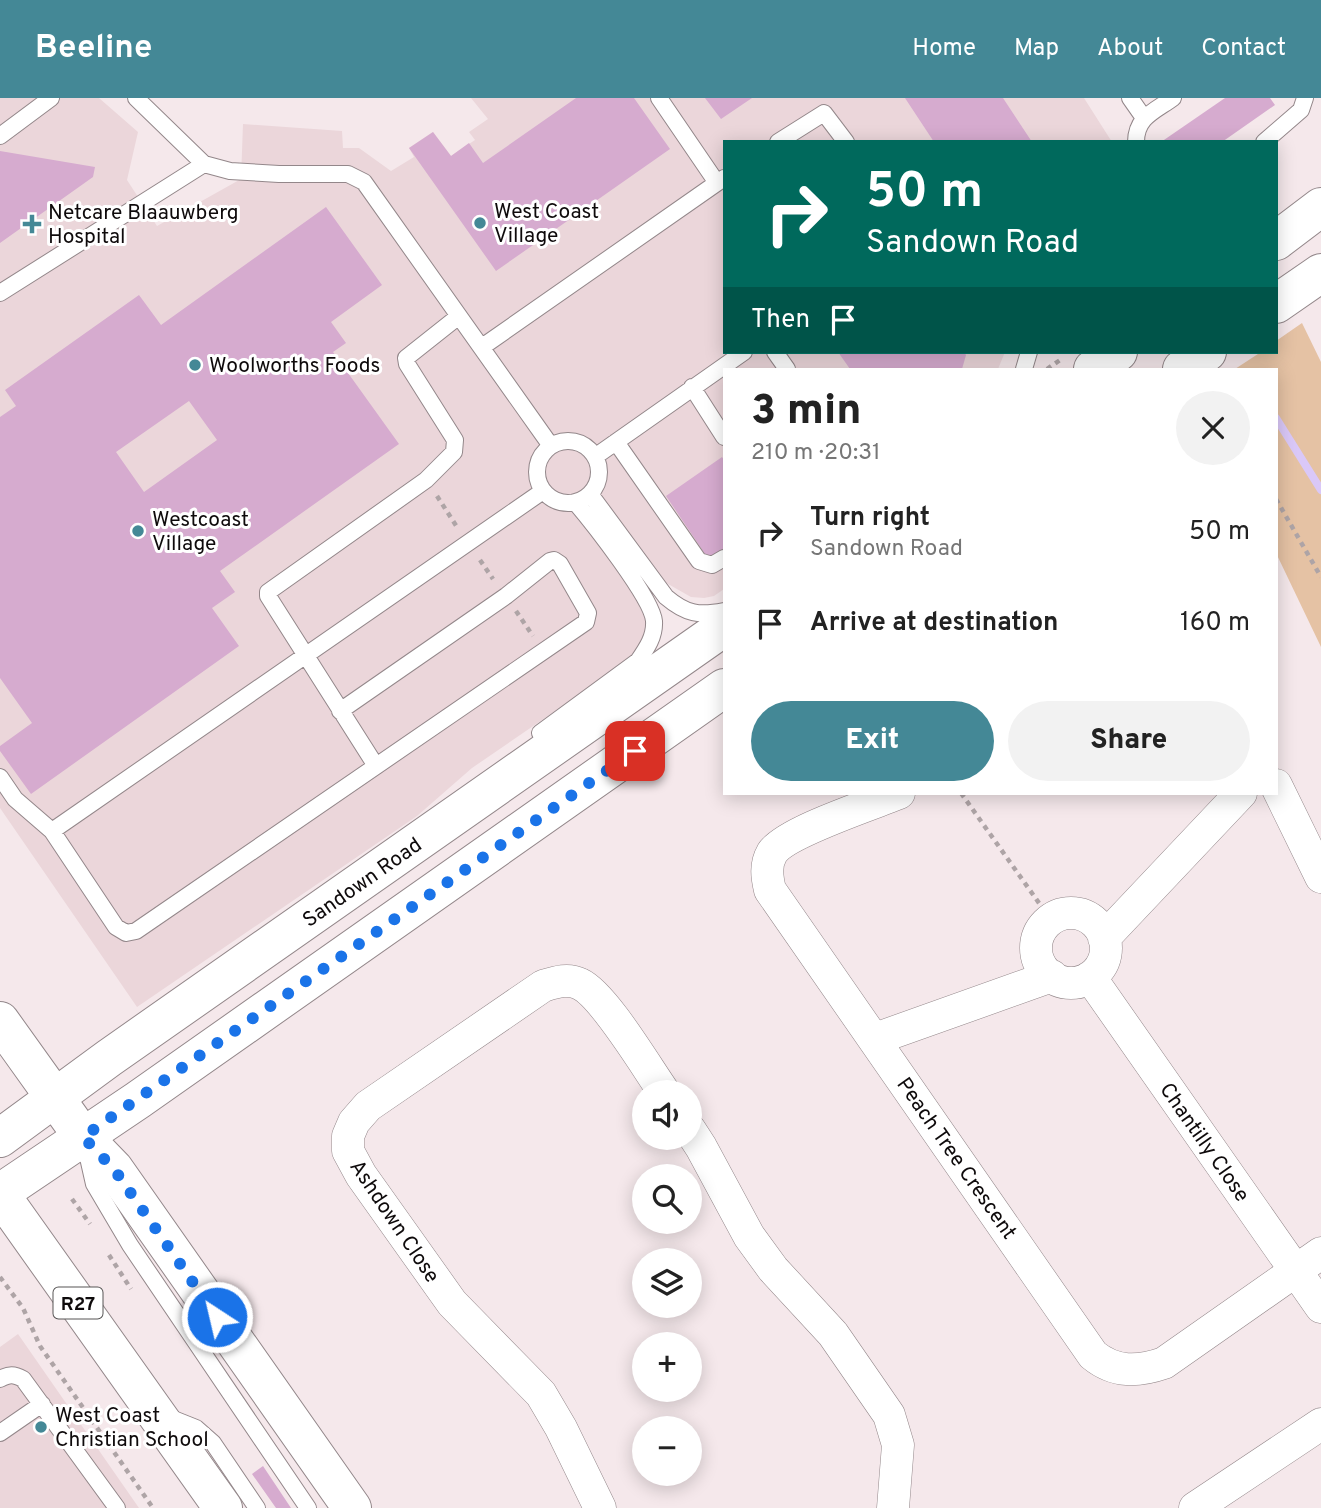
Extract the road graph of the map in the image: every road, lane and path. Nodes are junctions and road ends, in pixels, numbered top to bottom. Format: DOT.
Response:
graph roads {
  1 [pos="51,98"];
  2 [pos="136,98"];
  3 [pos="659,98"];
  4 [pos="1130,98"];
  5 [pos="1173,98"];
  6 [pos="1305,98"];
  7 [pos="1144,118"];
  8 [pos="1,136"];
  9 [pos="781,140"];
  10 [pos="844,140"];
  11 [pos="1136,140"];
  12 [pos="1266,140"];
  13 [pos="204,164"];
  14 [pos="721,180"];
  15 [pos="1321,206"];
  16 [pos="1278,239"];
  17 [pos="1321,273"];
  18 [pos="0,293"];
  19 [pos="1278,303"];
  20 [pos="459,316"];
  21 [pos="482,347"];
  22 [pos="741,354"];
  23 [pos="1115,354"];
  24 [pos="1204,354"];
  25 [pos="1094,368"];
  26 [pos="1183,368"];
  27 [pos="692,387"];
  28 [pos="723,436"];
  29 [pos="616,442"];
  30 [pos="551,446"];
  31 [pos="596,456"];
  32 [pos="426,480"];
  33 [pos="543,491"];
  34 [pos="590,494"];
  35 [pos="575,502"];
  36 [pos="1278,502"];
  37 [pos="468,543"];
  38 [pos="723,559"];
  39 [pos="1321,577"];
  40 [pos="506,596"];
  41 [pos="723,611"];
  42 [pos="723,628"];
  43 [pos="544,650"];
  44 [pos="304,656"];
  45 [pos="723,689"];
  46 [pos="340,711"];
  47 [pos="376,766"];
  48 [pos="0,777"];
  49 [pos="1278,789"];
  50 [pos="491,791"];
  51 [pos="894,795"];
  52 [pos="962,795"];
  53 [pos="1239,795"];
  54 [pos="52,831"];
  55 [pos="1321,877"];
  56 [pos="1051,920"];
  57 [pos="1104,938"];
  58 [pos="1052,976"];
  59 [pos="1090,977"];
  60 [pos="0,1021"];
  61 [pos="875,1039"];
  62 [pos="656,1080"];
  63 [pos="54,1098"];
  64 [pos="83,1137"];
  65 [pos="0,1138"];
  66 [pos="702,1149"];
  67 [pos="0,1193"];
  68 [pos="1321,1253"];
  69 [pos="1296,1271"];
  70 [pos="0,1277"];
  71 [pos="1321,1307"];
  72 [pos="0,1379"];
  73 [pos="42,1404"];
  74 [pos="154,1412"];
  75 [pos="1321,1424"];
  76 [pos="0,1433"];
  77 [pos="117,1508"];
  78 [pos="153,1508"];
  79 [pos="223,1508"];
  80 [pos="257,1508"];
  81 [pos="308,1508"];
  82 [pos="352,1508"];
  83 [pos="600,1508"];
  84 [pos="893,1508"];
  85 [pos="1195,1508"];
  1 -- 8 [label="lane"];
  2 -- 13 [label="lane"];
  3 -- 14 [label="lane"];
  4 -- 7 [label="lane"];
  5 -- 7 [label="lane"];
  6 -- 12 [label="lane"];
  7 -- 11 [label="lane"];
  9 -- 10 [label="lane"];
  13 -- 18 [label="lane"];
  13 -- 20 [label="lane"];
  14 -- 21 [label="lane"];
  15 -- 16 [label="main road"];
  17 -- 19 [label="main road"];
  20 -- 21 [label="lane"];
  20 -- 32 [label="lane"];
  21 -- 30 [label="lane"];
  22 -- 27 [label="lane"];
  23 -- 25 [label="main road"];
  24 -- 26 [label="main road"];
  27 -- 28 [label="lane"];
  27 -- 29 [label="lane"];
  29 -- 31 [label="lane"];
  29 -- 38 [label="lane"];
  30 -- 31 [label="lane"];
  30 -- 33 [label="lane"];
  31 -- 34 [label="lane"];
  32 -- 37 [label="path"];
  32 -- 44 [label="lane"];
  33 -- 35 [label="lane"];
  33 -- 37 [label="lane"];
  34 -- 35 [label="lane"];
  34 -- 41 [label="lane"];
  35 -- 50 [label="lane"];
  36 -- 39 [label="path"];
  37 -- 40 [label="path"];
  37 -- 44 [label="lane"];
  40 -- 43 [label="path"];
  40 -- 43 [label="lane"];
  40 -- 46 [label="lane"];
  42 -- 50 [label="main road, Sandown Road"];
  43 -- 47 [label="lane"];
  44 -- 46 [label="lane"];
  44 -- 54 [label="lane"];
  45 -- 64 [label="main road"];
  46 -- 47 [label="lane"];
  47 -- 54 [label="lane"];
  48 -- 54 [label="lane"];
  49 -- 55 [label="street"];
  50 -- 63 [label="main road, Sandown Road"];
  51 -- 61 [label="street, Peach Tree Crescent"];
  52 -- 56 [label="path"];
  53 -- 57 [label="street"];
  56 -- 57 [label="street"];
  56 -- 58 [label="street"];
  57 -- 59 [label="street"];
  58 -- 59 [label="street"];
  58 -- 61 [label="street"];
  59 -- 69 [label="street, Chantilly Close"];
  60 -- 63 [label="main road"];
  61 -- 69 [label="street, Peach Tree Crescent"];
  62 -- 83 [label="street, Ashdown Close"];
  63 -- 64 [label="main road"];
  63 -- 65 [label="main road, Sandown Road"];
  64 -- 67 [label="main road"];
  64 -- 81 [label="lane"];
  64 -- 82 [label="main road"];
  66 -- 84 [label="street"];
  67 -- 74 [label="main road, R27"];
  68 -- 69 [label="street, Peach Tree Crescent"];
  69 -- 71 [label="street, Chantilly Close"];
  70 -- 78 [label="path"];
  72 -- 73 [label="lane"];
  73 -- 76 [label="lane"];
  73 -- 77 [label="lane"];
  74 -- 79 [label="main road, R27"];
  74 -- 80 [label="lane"];
  75 -- 85 [label="street"];
}
